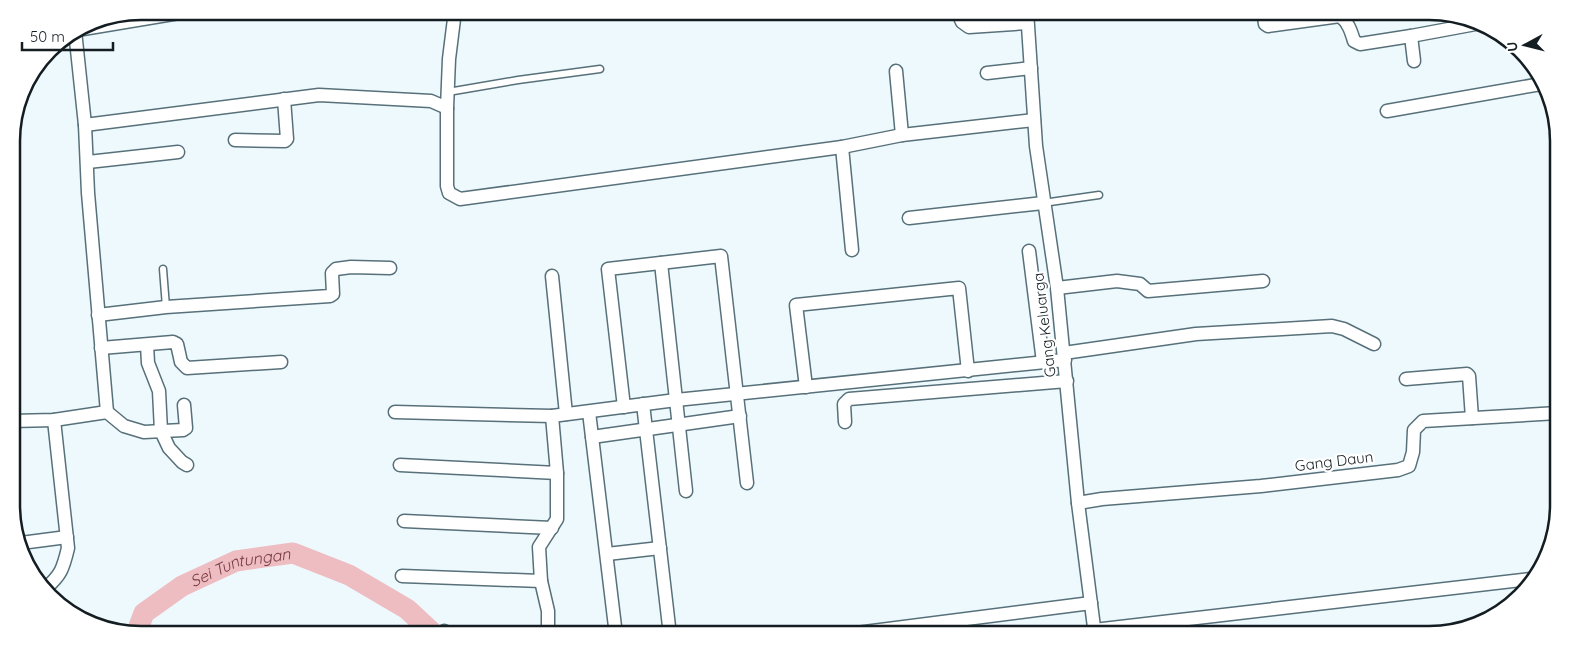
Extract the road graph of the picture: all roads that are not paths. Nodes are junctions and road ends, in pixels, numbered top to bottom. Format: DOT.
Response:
graph roads {
  1 [pos="139,20"];
  2 [pos="455,20"];
  3 [pos="961,20"];
  4 [pos="1010,20"];
  5 [pos="1027,20"];
  6 [pos="1264,20"];
  7 [pos="1311,20"];
  8 [pos="1345,20"];
  9 [pos="1467,26"];
  10 [pos="100,27"];
  11 [pos="1411,36"];
  12 [pos="77,38"];
  13 [pos="1414,61"];
  14 [pos="1030,68"];
  15 [pos="600,69"];
  16 [pos="896,71"];
  17 [pos="986,73"];
  18 [pos="1536,85"];
  19 [pos="448,92"];
  20 [pos="284,99"];
  21 [pos="447,108"];
  22 [pos="1387,111"];
  23 [pos="1034,120"];
  24 [pos="85,125"];
  25 [pos="902,135"];
  26 [pos="235,140"];
  27 [pos="842,147"];
  28 [pos="178,152"];
  29 [pos="88,162"];
  30 [pos="1098,195"];
  31 [pos="1043,203"];
  32 [pos="909,218"];
  33 [pos="852,250"];
  34 [pos="1029,250"];
  35 [pos="661,263"];
  36 [pos="390,268"];
  37 [pos="163,269"];
  38 [pos="552,276"];
  39 [pos="1263,280"];
  40 [pos="1056,288"];
  41 [pos="166,307"];
  42 [pos="98,315"];
  43 [pos="1374,344"];
  44 [pos="147,345"];
  45 [pos="101,348"];
  46 [pos="1064,357"];
  47 [pos="281,362"];
  48 [pos="1043,362"];
  49 [pos="968,370"];
  50 [pos="1406,379"];
  51 [pos="1066,381"];
  52 [pos="806,387"];
  53 [pos="737,394"];
  54 [pos="676,400"];
  55 [pos="643,404"];
  56 [pos="184,406"];
  57 [pos="624,407"];
  58 [pos="106,412"];
  59 [pos="395,412"];
  60 [pos="589,412"];
  61 [pos="1550,413"];
  62 [pos="566,414"];
  63 [pos="552,416"];
  64 [pos="740,416"];
  65 [pos="1472,418"];
  66 [pos="54,420"];
  67 [pos="20,421"];
  68 [pos="846,422"];
  69 [pos="679,425"];
  70 [pos="646,429"];
  71 [pos="161,431"];
  72 [pos="592,437"];
  73 [pos="187,465"];
  74 [pos="400,465"];
  75 [pos="557,472"];
  76 [pos="747,483"];
  77 [pos="686,491"];
  78 [pos="1078,503"];
  79 [pos="404,521"];
  80 [pos="552,528"];
  81 [pos="67,537"];
  82 [pos="26,542"];
  83 [pos="660,548"];
  84 [pos="607,554"];
  85 [pos="402,576"];
  86 [pos="1524,580"];
  87 [pos="542,582"];
  88 [pos="50,585"];
  89 [pos="1091,603"];
  90 [pos="548,626"];
  91 [pos="615,626"];
  92 [pos="669,626"];
  93 [pos="911,626"];
  94 [pos="1094,626"];
  95 [pos="1144,626"];
  1 -- 10 [label="street"];
  2 -- 19 [label="street"];
  3 -- 4 [label="street"];
  5 -- 14 [label="street, Gang Keluarga"];
  6 -- 7 [label="street"];
  8 -- 11 [label="street"];
  9 -- 11 [label="street"];
  11 -- 13 [label="street"];
  12 -- 24 [label="street"];
  14 -- 17 [label="street"];
  14 -- 23 [label="street, Gang Keluarga"];
  15 -- 19 [label="lane"];
  16 -- 25 [label="street"];
  18 -- 22 [label="street"];
  19 -- 21 [label="street"];
  20 -- 21 [label="street"];
  20 -- 24 [label="street"];
  20 -- 26 [label="street"];
  21 -- 27 [label="street"];
  23 -- 25 [label="street"];
  23 -- 31 [label="street, Gang Keluarga"];
  24 -- 29 [label="street"];
  25 -- 27 [label="street"];
  27 -- 33 [label="street"];
  28 -- 29 [label="street"];
  29 -- 42 [label="street"];
  30 -- 31 [label="lane"];
  31 -- 32 [label="street"];
  31 -- 40 [label="street, Gang Keluarga"];
  34 -- 48 [label="street"];
  35 -- 53 [label="street"];
  35 -- 54 [label="street"];
  35 -- 57 [label="street"];
  36 -- 41 [label="street"];
  37 -- 41 [label="lane"];
  38 -- 62 [label="street"];
  39 -- 40 [label="street"];
  40 -- 46 [label="street, Gang Keluarga"];
  41 -- 42 [label="street"];
  42 -- 45 [label="street"];
  43 -- 46 [label="street"];
  44 -- 45 [label="street"];
  44 -- 47 [label="street"];
  44 -- 71 [label="street"];
  45 -- 58 [label="street"];
  46 -- 48 [label="street"];
  46 -- 51 [label="street, Gang Keluarga"];
  48 -- 49 [label="street"];
  49 -- 52 [label="street"];
  49 -- 52 [label="street"];
  50 -- 65 [label="street"];
  51 -- 68 [label="street"];
  51 -- 78 [label="street, Gang Keluarga"];
  52 -- 53 [label="street"];
  53 -- 54 [label="street"];
  53 -- 64 [label="street"];
  54 -- 55 [label="street"];
  54 -- 69 [label="street"];
  55 -- 57 [label="street"];
  55 -- 70 [label="street"];
  56 -- 71 [label="street"];
  57 -- 60 [label="street"];
  58 -- 66 [label="street"];
  58 -- 71 [label="street"];
  59 -- 63 [label="street"];
  60 -- 62 [label="street"];
  60 -- 72 [label="street"];
  61 -- 65 [label="street, Gang Daun"];
  62 -- 63 [label="street"];
  63 -- 75 [label="street"];
  64 -- 69 [label="street"];
  64 -- 76 [label="street"];
  65 -- 78 [label="street, Gang Daun"];
  66 -- 67 [label="street"];
  66 -- 81 [label="street"];
  69 -- 70 [label="street"];
  69 -- 77 [label="street"];
  70 -- 72 [label="street"];
  70 -- 83 [label="street"];
  71 -- 73 [label="street"];
  72 -- 84 [label="street"];
  74 -- 75 [label="street"];
  75 -- 80 [label="street"];
  78 -- 89 [label="street, Gang Keluarga"];
  79 -- 80 [label="street"];
  80 -- 87 [label="street"];
  81 -- 82 [label="street"];
  81 -- 88 [label="street"];
  83 -- 84 [label="street"];
  83 -- 92 [label="street"];
  84 -- 91 [label="street"];
  85 -- 87 [label="street"];
  86 -- 95 [label="street"];
  87 -- 90 [label="street"];
  89 -- 93 [label="street"];
  89 -- 94 [label="street, Gang Keluarga"];
}
